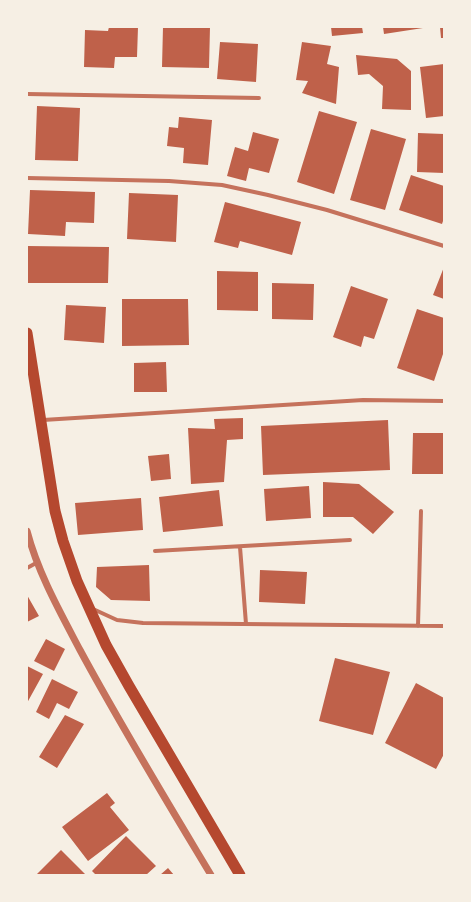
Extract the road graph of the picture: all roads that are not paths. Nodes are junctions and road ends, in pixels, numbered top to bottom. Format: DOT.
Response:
graph roads {
  1 [pos="27,94"];
  2 [pos="259,98"];
  3 [pos="27,178"];
  4 [pos="444,246"];
  5 [pos="27,333"];
  6 [pos="444,401"];
  7 [pos="40,420"];
  8 [pos="421,511"];
  9 [pos="27,531"];
  10 [pos="350,540"];
  11 [pos="240,547"];
  12 [pos="155,551"];
  13 [pos="38,562"];
  14 [pos="27,568"];
  15 [pos="88,607"];
  16 [pos="246,624"];
  17 [pos="418,626"];
  18 [pos="444,626"];
  19 [pos="211,875"];
  20 [pos="240,875"];
  1 -- 2 [label="street"];
  3 -- 4 [label="street"];
  5 -- 7 [label="highway"];
  6 -- 7 [label="street"];
  7 -- 15 [label="highway"];
  8 -- 17 [label="street"];
  9 -- 13 [label="street"];
  10 -- 11 [label="street"];
  11 -- 12 [label="street"];
  11 -- 16 [label="street"];
  13 -- 14 [label="street"];
  13 -- 19 [label="street"];
  15 -- 16 [label="street"];
  15 -- 20 [label="highway"];
  16 -- 17 [label="street"];
  17 -- 18 [label="street"];
}
